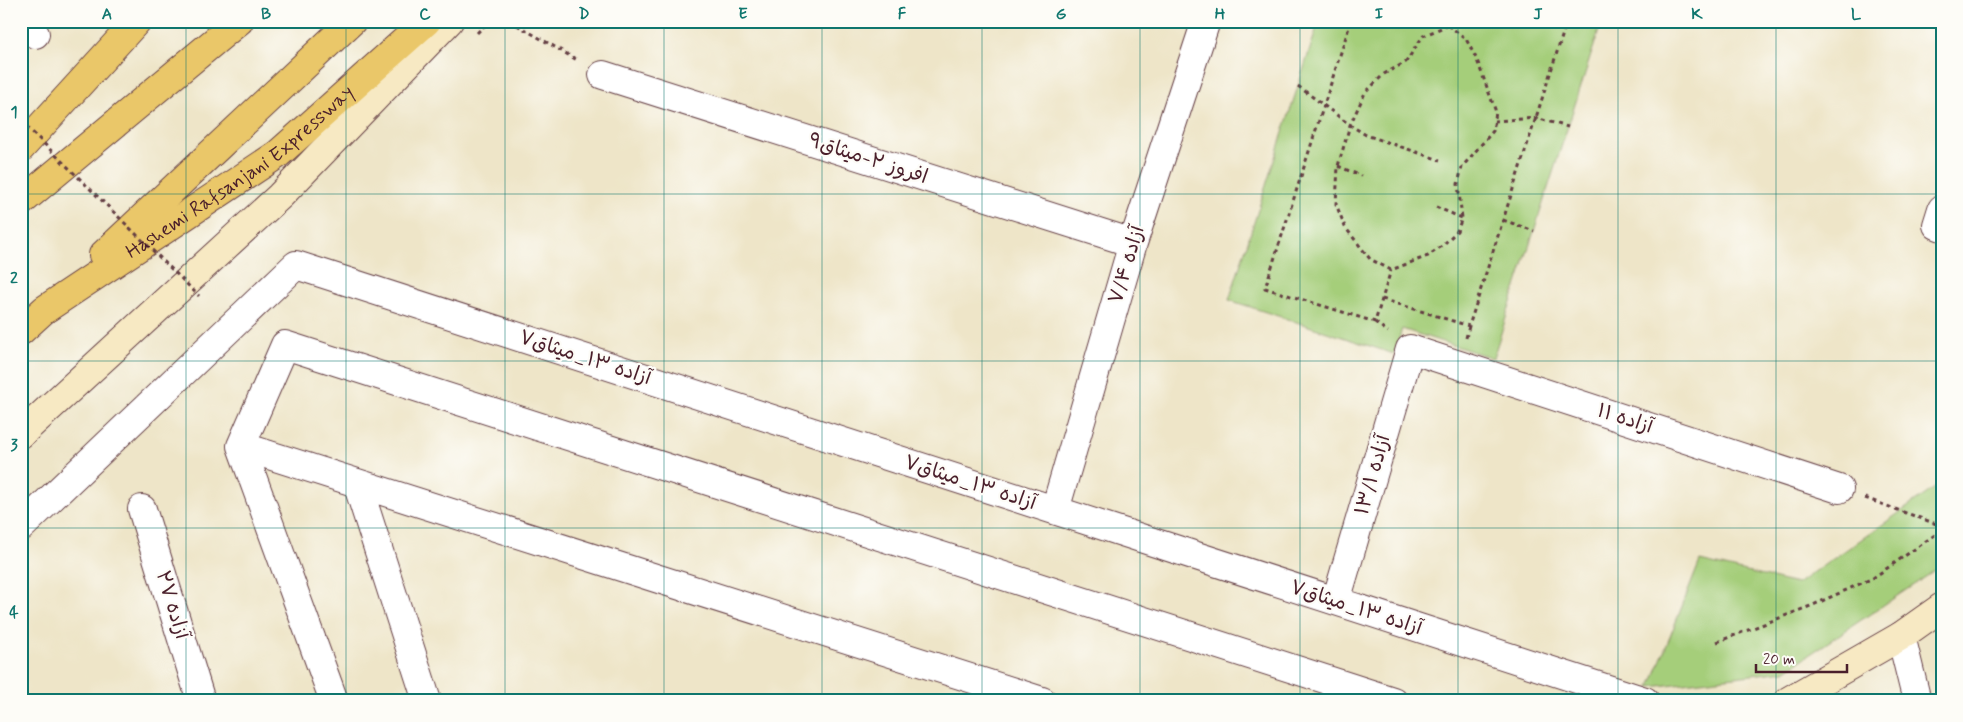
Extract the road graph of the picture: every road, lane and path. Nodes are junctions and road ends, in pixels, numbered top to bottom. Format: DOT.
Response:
graph roads {
  1 [pos="137,21"];
  2 [pos="239,21"];
  3 [pos="352,21"];
  4 [pos="427,21"];
  5 [pos="449,21"];
  6 [pos="510,21"];
  7 [pos="1206,21"];
  8 [pos="1350,21"];
  9 [pos="1567,21"];
  10 [pos="1448,23"];
  11 [pos="603,75"];
  12 [pos="1298,86"];
  13 [pos="1324,105"];
  14 [pos="1536,118"];
  15 [pos="21,121"];
  16 [pos="1494,121"];
  17 [pos="1350,125"];
  18 [pos="1568,127"];
  19 [pos="21,148"];
  20 [pos="1440,160"];
  21 [pos="1338,166"];
  22 [pos="1361,176"];
  23 [pos="21,202"];
  24 [pos="1436,207"];
  25 [pos="1462,218"];
  26 [pos="1503,220"];
  27 [pos="1534,231"];
  28 [pos="1133,243"];
  29 [pos="1391,270"];
  30 [pos="199,296"];
  31 [pos="1382,299"];
  32 [pos="44,310"];
  33 [pos="21,330"];
  34 [pos="1410,349"];
  35 [pos="21,434"];
  36 [pos="241,446"];
  37 [pos="356,482"];
  38 [pos="1839,489"];
  39 [pos="142,509"];
  40 [pos="1055,510"];
  41 [pos="21,526"];
  42 [pos="1942,526"];
  43 [pos="1942,530"];
  44 [pos="1336,601"];
  45 [pos="1942,608"];
  46 [pos="1900,636"];
  47 [pos="1717,642"];
  48 [pos="1025,699"];
  49 [pos="201,701"];
  50 [pos="334,701"];
  51 [pos="428,701"];
  52 [pos="1394,701"];
  53 [pos="1645,701"];
  54 [pos="1788,701"];
  55 [pos="1917,701"];
  1 -- 19 [label="highway"];
  2 -- 23 [label="highway"];
  3 -- 32 [label="highway, Hashemi Rafsanjani Expressway"];
  4 -- 32 [label="highway, Hashemi Rafsanjani Expressway"];
  5 -- 35 [label="street"];
  6 -- 11 [label="path"];
  7 -- 28 [label="street, آزاده ۷/۴"];
  8 -- 13 [label="path"];
  9 -- 14 [label="path"];
  10 -- 16 [label="path"];
  10 -- 17 [label="path"];
  11 -- 28 [label="street, افروز ۲-میثاق۹"];
  12 -- 13 [label="path"];
  13 -- 17 [label="path"];
  13 -- 31 [label="path"];
  14 -- 16 [label="path"];
  14 -- 18 [label="path"];
  14 -- 26 [label="path"];
  15 -- 30 [label="path, bridge"];
  16 -- 25 [label="path"];
  17 -- 20 [label="path"];
  17 -- 21 [label="path"];
  21 -- 22 [label="path"];
  21 -- 29 [label="path"];
  24 -- 25 [label="path"];
  25 -- 29 [label="path"];
  26 -- 27 [label="path"];
  26 -- 31 [label="path"];
  28 -- 40 [label="street, آزاده ۷/۴"];
  29 -- 31 [label="path"];
  32 -- 33 [label="highway, Hashemi Rafsanjani Expressway"];
  34 -- 38 [label="street, آزاده ۱۱"];
  34 -- 44 [label="street, آزاده ۱۳/۱"];
  36 -- 37 [label="street"];
  36 -- 50 [label="street"];
  36 -- 52 [label="street"];
  37 -- 48 [label="street"];
  37 -- 51 [label="street"];
  38 -- 42 [label="path"];
  39 -- 49 [label="street, آزاده ۲۷"];
  40 -- 41 [label="street, آزاده ۱۳_میثاق۷"];
  40 -- 44 [label="street, آزاده ۱۳_میثاق۷"];
  43 -- 47 [label="path"];
  44 -- 53 [label="street, آزاده ۱۳_میثاق۷"];
  45 -- 46 [label="street"];
  46 -- 54 [label="street"];
  46 -- 55 [label="street"];
}
